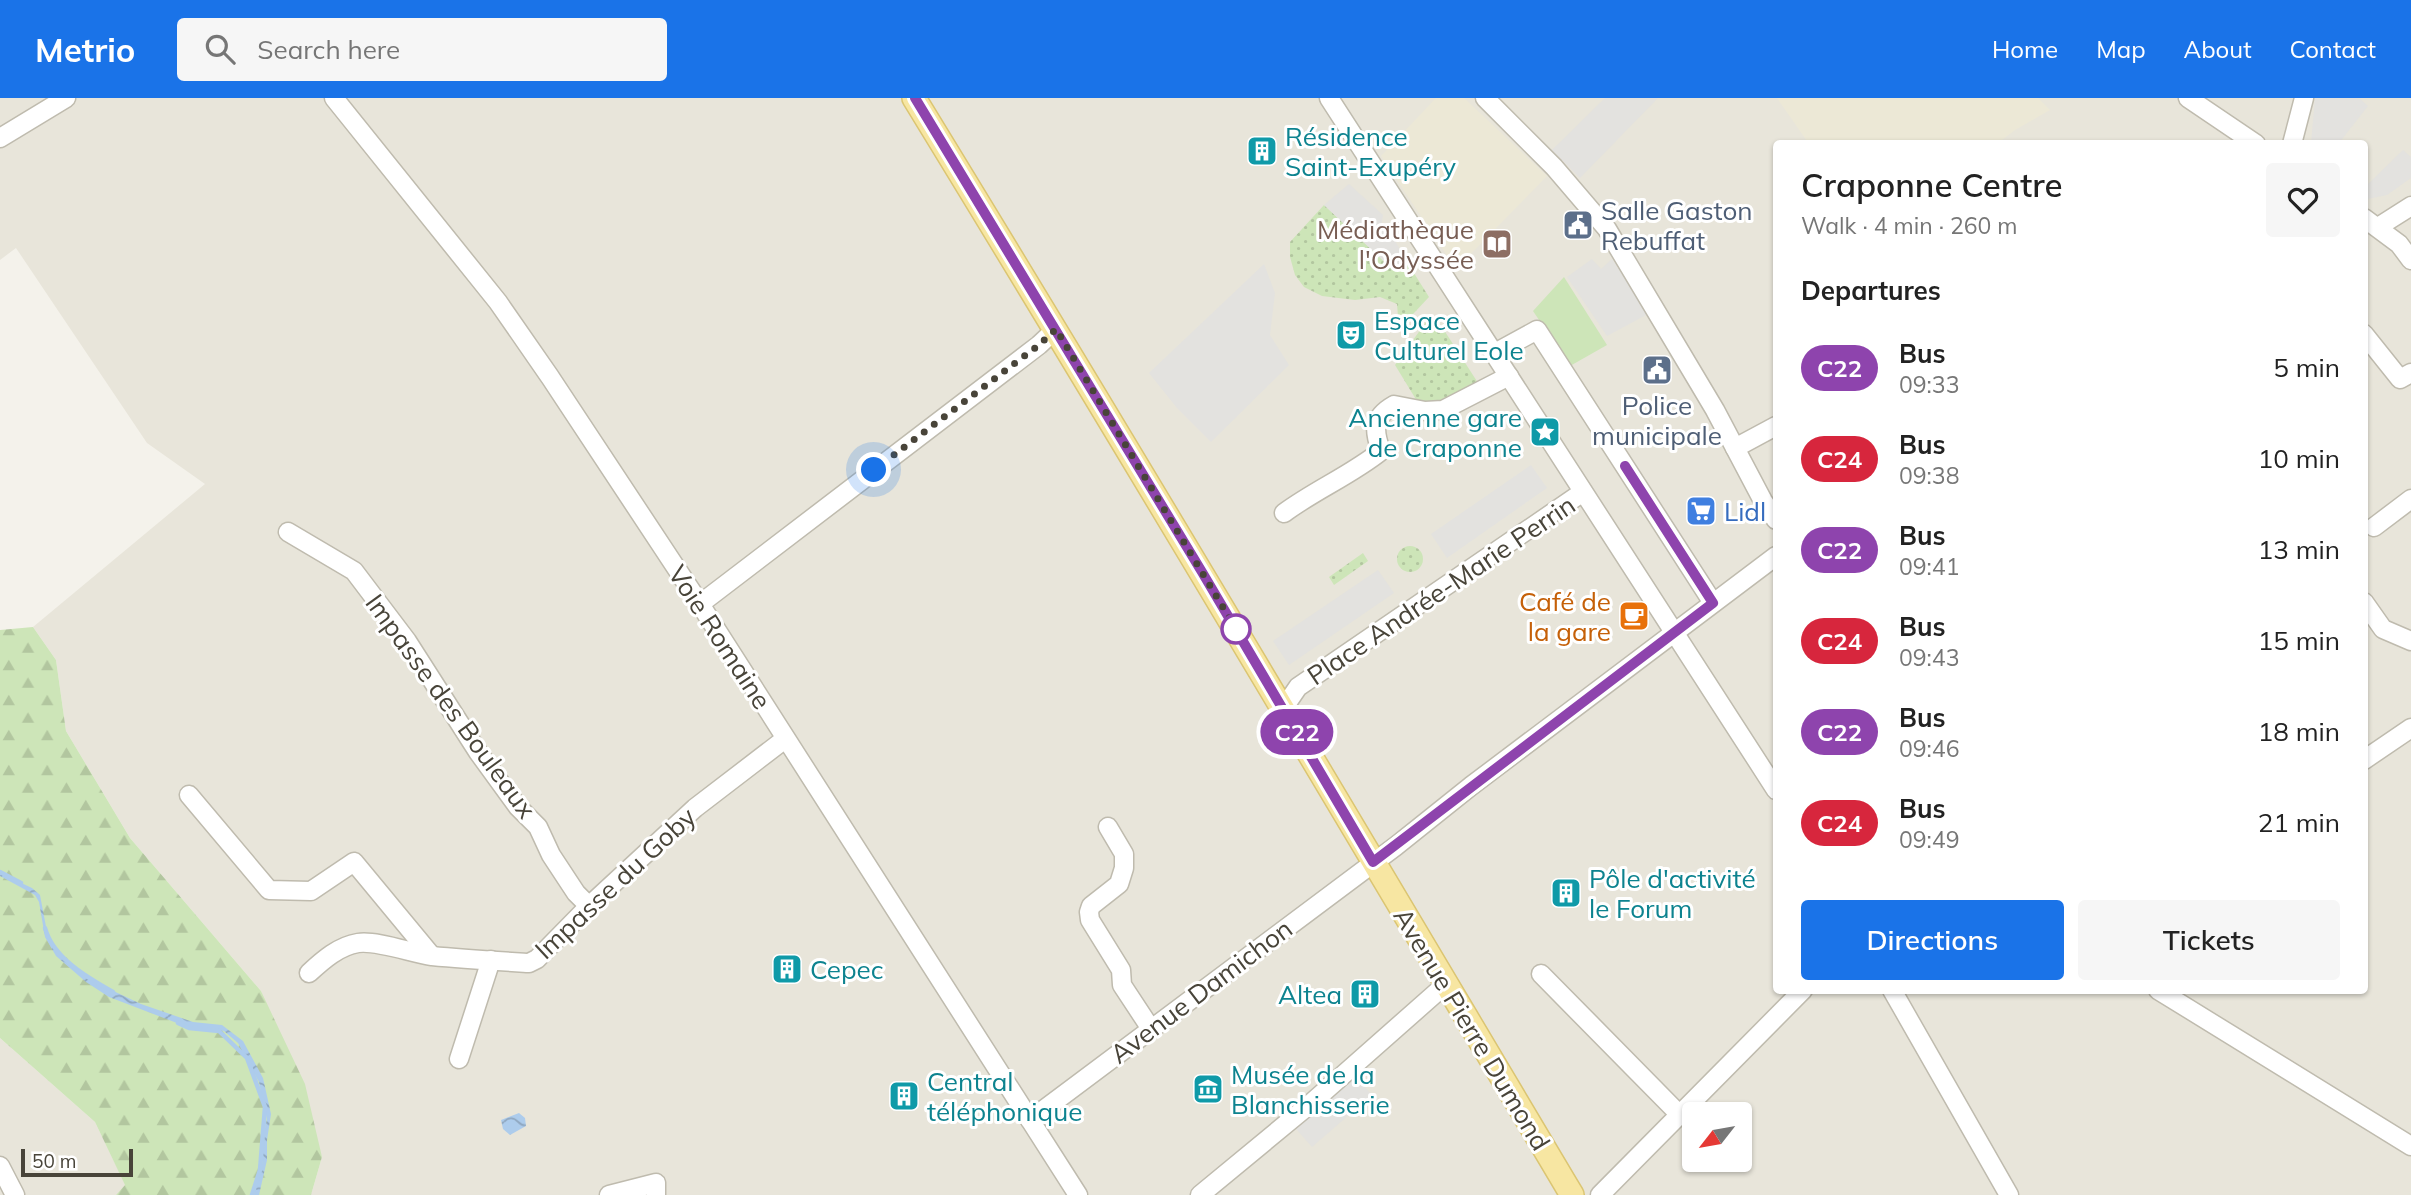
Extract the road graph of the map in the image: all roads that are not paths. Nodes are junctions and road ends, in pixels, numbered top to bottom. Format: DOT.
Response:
graph roads {
  1 [pos="66,98"];
  2 [pos="334,98"];
  3 [pos="914,98"];
  4 [pos="1329,98"];
  5 [pos="1485,98"];
  6 [pos="2188,98"];
  7 [pos="2304,98"];
  8 [pos="0,138"];
  9 [pos="2250,140"];
  10 [pos="2293,140"];
  11 [pos="2411,206"];
  12 [pos="2371,222"];
  13 [pos="2411,260"];
  14 [pos="1056,329"];
  15 [pos="2368,339"];
  16 [pos="1494,353"];
  17 [pos="2411,373"];
  18 [pos="1509,376"];
  19 [pos="1773,428"];
  20 [pos="1735,448"];
  21 [pos="1583,492"];
  22 [pos="2411,499"];
  23 [pos="1284,513"];
  24 [pos="1773,516"];
  25 [pos="2374,527"];
  26 [pos="288,532"];
  27 [pos="1773,558"];
  28 [pos="1713,603"];
  29 [pos="700,604"];
  30 [pos="2368,608"];
  31 [pos="1675,632"];
  32 [pos="2411,641"];
  33 [pos="1268,683"];
  34 [pos="1298,687"];
  35 [pos="1283,709"];
  36 [pos="2411,728"];
  37 [pos="785,739"];
  38 [pos="2368,757"];
  39 [pos="1773,785"];
  40 [pos="189,795"];
  41 [pos="1108,827"];
  42 [pos="1373,862"];
  43 [pos="589,906"];
  44 [pos="431,956"];
  45 [pos="491,960"];
  46 [pos="309,973"];
  47 [pos="1541,974"];
  48 [pos="1446,984"];
  49 [pos="1799,994"];
  50 [pos="1894,994"];
  51 [pos="2164,994"];
  52 [pos="1151,1029"];
  53 [pos="459,1059"];
  54 [pos="1030,1120"];
  55 [pos="1674,1120"];
  56 [pos="2411,1146"];
  57 [pos="0,1166"];
  58 [pos="15,1195"];
  59 [pos="609,1195"];
  60 [pos="656,1195"];
  61 [pos="1078,1195"];
  62 [pos="1200,1195"];
  63 [pos="1572,1195"];
  64 [pos="1600,1195"];
  65 [pos="2009,1195"];
  1 -- 8 [label="street"];
  2 -- 29 [label="street, Voie Romaine"];
  3 -- 14 [label="main road, Avenue Pierre Dumond"];
  4 -- 16 [label="street"];
  5 -- 20 [label="street"];
  6 -- 9 [label="street"];
  7 -- 10 [label="street"];
  11 -- 12 [label="street"];
  12 -- 13 [label="street"];
  14 -- 29 [label="street"];
  14 -- 33 [label="main road, Avenue Pierre Dumond"];
  15 -- 17 [label="street"];
  16 -- 18 [label="street"];
  16 -- 28 [label="street"];
  18 -- 21 [label="street"];
  18 -- 23 [label="street"];
  19 -- 20 [label="street"];
  20 -- 24 [label="street"];
  21 -- 31 [label="street"];
  21 -- 34 [label="street, Place Andrée-Marie Perrin"];
  22 -- 25 [label="street"];
  26 -- 43 [label="street, Impasse des Bouleaux"];
  27 -- 28 [label="street, Avenue Damichon"];
  28 -- 31 [label="street, Avenue Damichon"];
  29 -- 37 [label="street, Voie Romaine"];
  30 -- 32 [label="street"];
  31 -- 39 [label="street"];
  31 -- 42 [label="street, Avenue Damichon"];
  33 -- 34 [label="street, Place Andrée-Marie Perrin"];
  33 -- 35 [label="main road, Avenue Pierre Dumond"];
  34 -- 35 [label="street, Place Andrée-Marie Perrin"];
  35 -- 42 [label="main road, Avenue Pierre Dumond"];
  36 -- 38 [label="street"];
  37 -- 43 [label="street, Impasse du Goby"];
  37 -- 54 [label="street, Voie Romaine"];
  40 -- 44 [label="street"];
  41 -- 52 [label="street"];
  42 -- 48 [label="main road, Avenue Pierre Dumond"];
  42 -- 52 [label="street, Avenue Damichon"];
  43 -- 45 [label="street, Impasse du Goby"];
  44 -- 45 [label="street, Impasse du Goby"];
  44 -- 46 [label="street, Impasse du Goby"];
  45 -- 53 [label="street"];
  47 -- 55 [label="street"];
  48 -- 62 [label="street"];
  48 -- 63 [label="main road, Avenue Pierre Dumond"];
  49 -- 55 [label="street"];
  50 -- 65 [label="street"];
  51 -- 56 [label="street"];
  52 -- 54 [label="street, Avenue Damichon"];
  54 -- 61 [label="street, Voie Romaine"];
  55 -- 64 [label="street"];
  57 -- 58 [label="street"];
  59 -- 60 [label="street"];
}
